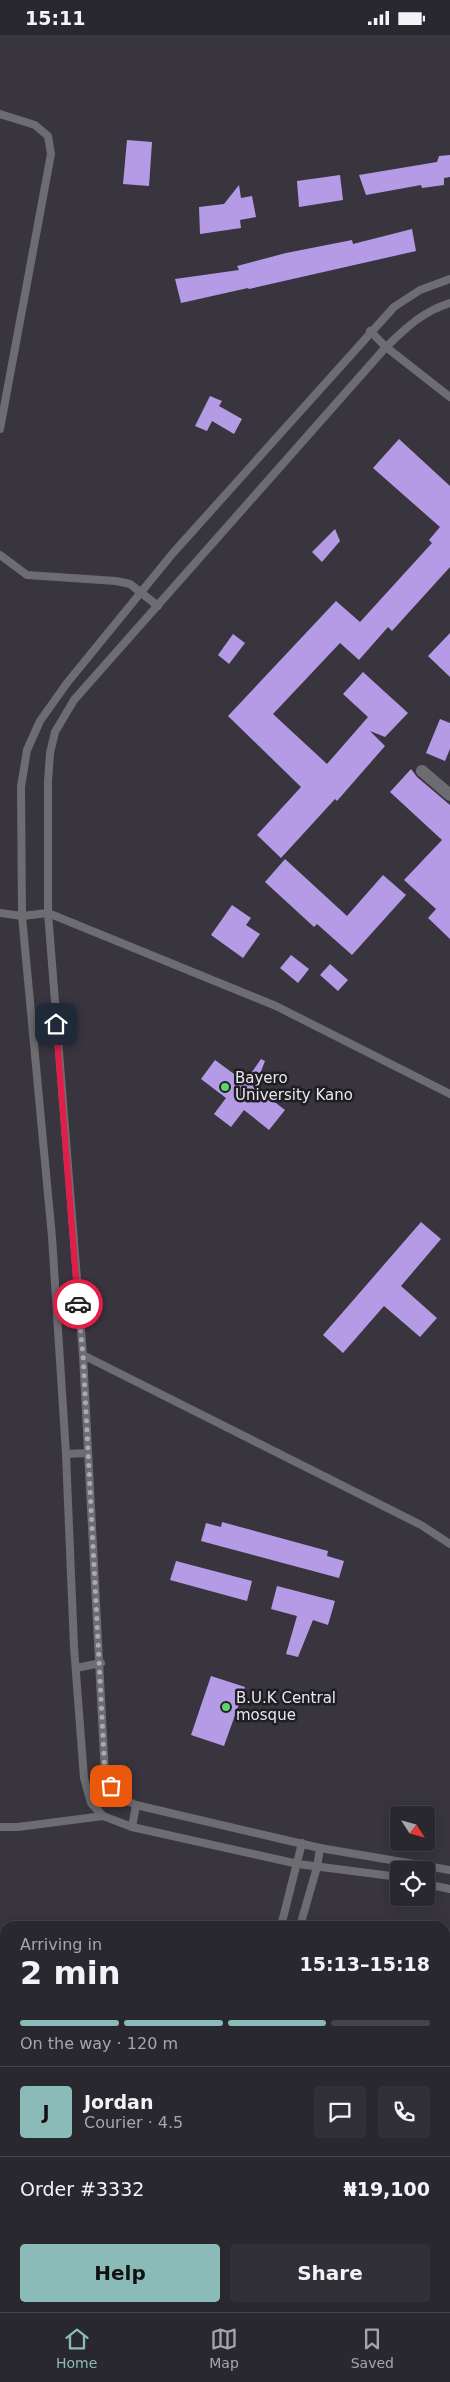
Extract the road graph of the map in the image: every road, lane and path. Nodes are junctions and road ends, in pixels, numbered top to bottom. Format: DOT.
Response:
graph roads {
  1 [pos="0,114"];
  2 [pos="450,279"];
  3 [pos="450,303"];
  4 [pos="370,331"];
  5 [pos="386,347"];
  6 [pos="450,397"];
  7 [pos="0,429"];
  8 [pos="0,555"];
  9 [pos="142,591"];
  10 [pos="158,606"];
  11 [pos="422,771"];
  12 [pos="450,795"];
  13 [pos="0,913"];
  14 [pos="48,913"];
  15 [pos="22,916"];
  16 [pos="450,1094"];
  17 [pos="83,1355"];
  18 [pos="66,1453"];
  19 [pos="88,1453"];
  20 [pos="450,1544"];
  21 [pos="101,1663"];
  22 [pos="76,1667"];
  23 [pos="136,1805"];
  24 [pos="103,1816"];
  25 [pos="0,1827"];
  26 [pos="132,1827"];
  27 [pos="302,1843"];
  28 [pos="320,1848"];
  29 [pos="298,1864"];
  30 [pos="317,1867"];
  31 [pos="450,1871"];
  32 [pos="390,1876"];
  33 [pos="435,1886"];
  34 [pos="450,1889"];
  35 [pos="282,1921"];
  36 [pos="301,1921"];
  1 -- 7 [label="lane"];
  2 -- 4 [label="lane"];
  3 -- 5 [label="lane"];
  4 -- 5 [label="lane"];
  4 -- 9 [label="lane"];
  5 -- 6 [label="lane"];
  5 -- 10 [label="lane"];
  8 -- 9 [label="lane"];
  9 -- 10 [label="lane"];
  9 -- 15 [label="lane"];
  10 -- 14 [label="lane"];
  11 -- 12 [label="street"];
  13 -- 15 [label="lane"];
  14 -- 15 [label="lane"];
  14 -- 16 [label="lane"];
  14 -- 17 [label="lane"];
  15 -- 18 [label="lane"];
  17 -- 19 [label="lane"];
  17 -- 20 [label="lane"];
  18 -- 19 [label="lane"];
  18 -- 22 [label="lane"];
  19 -- 21 [label="lane"];
  21 -- 22 [label="lane"];
  21 -- 23 [label="lane"];
  22 -- 24 [label="lane"];
  23 -- 26 [label="lane"];
  23 -- 27 [label="lane"];
  24 -- 25 [label="lane"];
  24 -- 26 [label="lane"];
  26 -- 29 [label="lane"];
  27 -- 28 [label="lane"];
  27 -- 29 [label="lane"];
  28 -- 30 [label="lane"];
  28 -- 31 [label="lane"];
  29 -- 30 [label="lane"];
  29 -- 35 [label="lane"];
  30 -- 32 [label="lane"];
  30 -- 36 [label="lane"];
  33 -- 34 [label="lane"];
}
